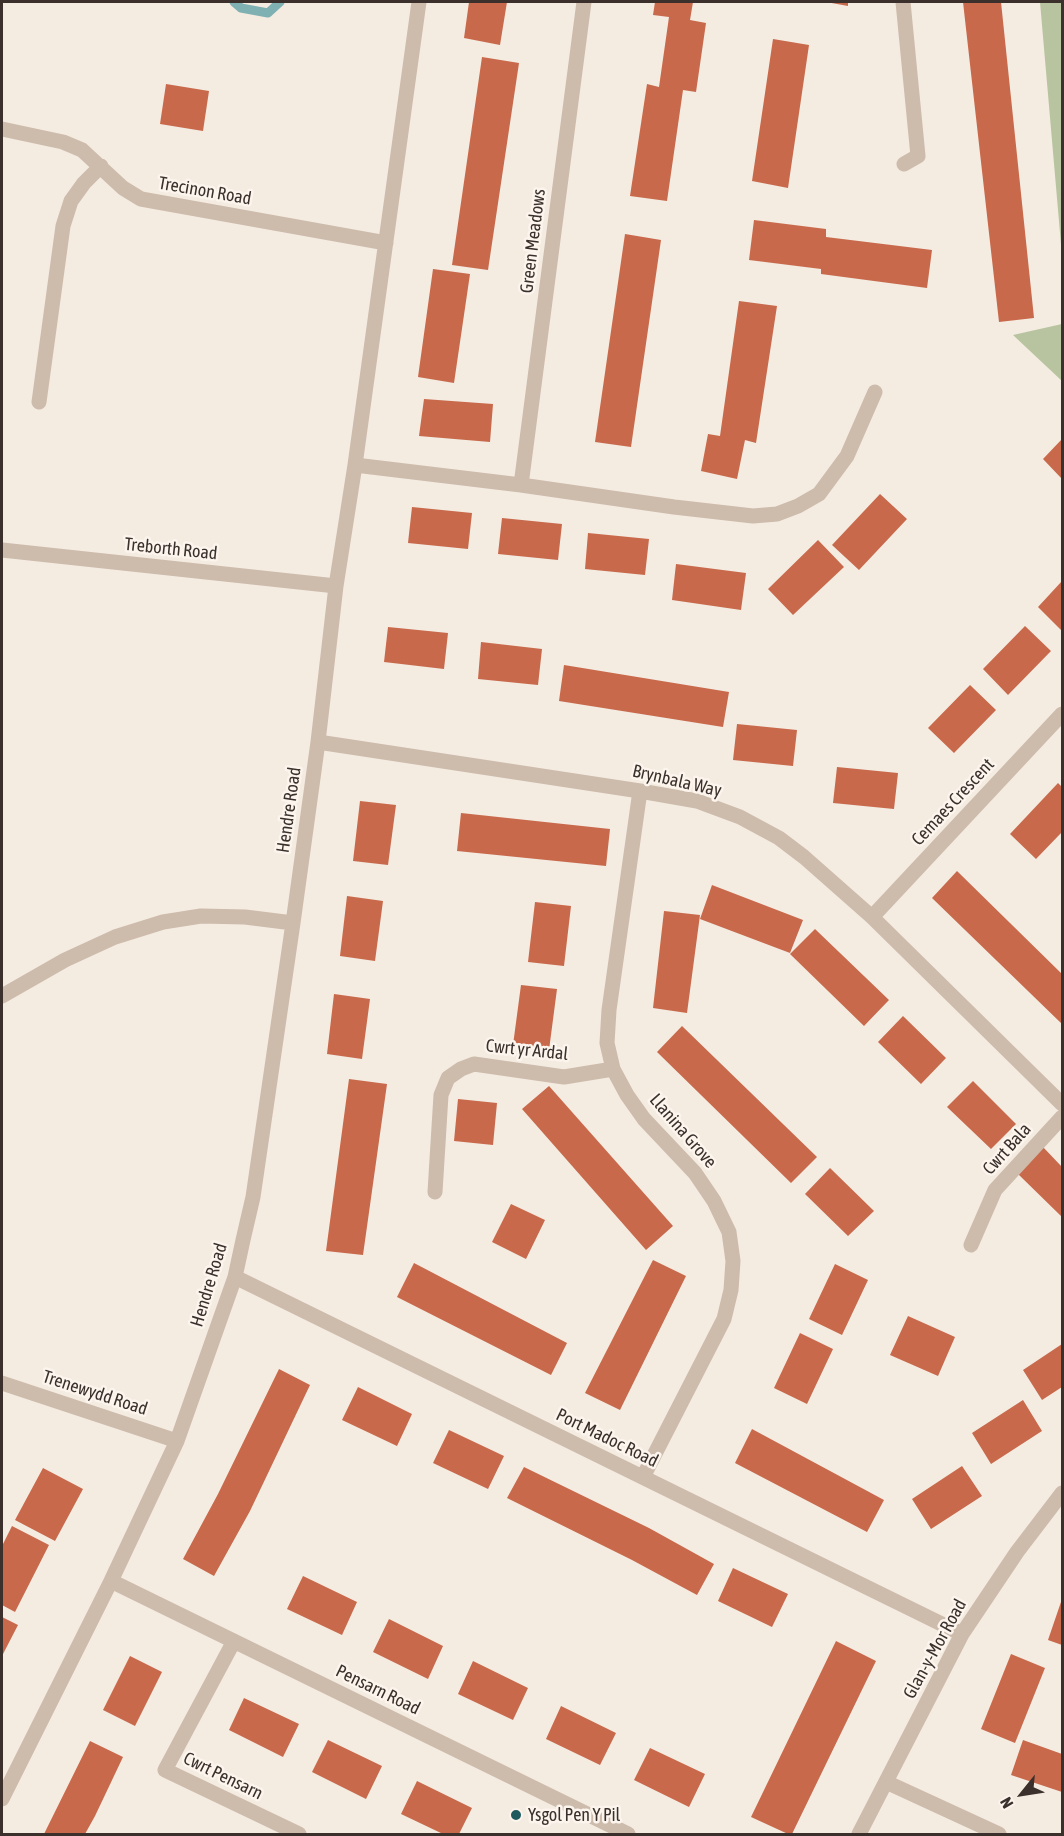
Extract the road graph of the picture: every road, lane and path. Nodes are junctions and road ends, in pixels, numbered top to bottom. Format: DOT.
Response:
graph roads {
  1 [pos="419,2"];
  2 [pos="584,2"];
  3 [pos="903,2"];
  4 [pos="2,129"];
  5 [pos="904,164"];
  6 [pos="100,166"];
  7 [pos="386,243"];
  8 [pos="876,392"];
  9 [pos="39,402"];
  10 [pos="355,465"];
  11 [pos="521,485"];
  12 [pos="2,550"];
  13 [pos="336,586"];
  14 [pos="1062,714"];
  15 [pos="318,742"];
  16 [pos="640,791"];
  17 [pos="872,917"];
  18 [pos="293,923"];
  19 [pos="2,996"];
  20 [pos="613,1069"];
  21 [pos="1062,1104"];
  22 [pos="1062,1116"];
  23 [pos="435,1192"];
  24 [pos="971,1245"];
  25 [pos="235,1277"];
  26 [pos="2,1383"];
  27 [pos="177,1441"];
  28 [pos="644,1477"];
  29 [pos="1062,1493"];
  30 [pos="111,1581"];
  31 [pos="962,1634"];
  32 [pos="234,1641"];
  33 [pos="886,1782"];
  34 [pos="2,1798"];
  35 [pos="299,1834"];
  36 [pos="628,1834"];
  37 [pos="859,1834"];
  38 [pos="999,1834"];
  1 -- 7 [label="street, Hendre Road"];
  2 -- 11 [label="street, Green Meadows"];
  3 -- 5 [label="street"];
  4 -- 6 [label="street, Trecinon Road"];
  6 -- 7 [label="street, Trecinon Road"];
  6 -- 9 [label="street"];
  7 -- 10 [label="street, Hendre Road"];
  8 -- 11 [label="street"];
  10 -- 11 [label="street"];
  10 -- 13 [label="street, Hendre Road"];
  12 -- 13 [label="street, Treborth Road"];
  13 -- 15 [label="street, Hendre Road"];
  14 -- 17 [label="street, Cemaes Crescent"];
  15 -- 16 [label="street, Brynbala Way"];
  15 -- 18 [label="street, Hendre Road"];
  16 -- 17 [label="street, Brynbala Way"];
  16 -- 20 [label="street, Llanina Grove"];
  17 -- 21 [label="street, Brynbala Way"];
  18 -- 19 [label="street"];
  18 -- 25 [label="street, Hendre Road"];
  20 -- 23 [label="street, Cwrt yr Ardal"];
  20 -- 28 [label="street, Llanina Grove"];
  22 -- 24 [label="street, Cwrt Bala"];
  25 -- 27 [label="street, Hendre Road"];
  25 -- 28 [label="street, Port Madoc Road"];
  26 -- 27 [label="street, Trenewydd Road"];
  27 -- 30 [label="street, Hendre Road"];
  28 -- 31 [label="street, Port Madoc Road"];
  29 -- 31 [label="street, Glan-y-Mor Road"];
  30 -- 32 [label="street, Pensarn Road"];
  30 -- 34 [label="street, Hendre Road"];
  31 -- 33 [label="street, Glan-y-Mor Road"];
  32 -- 35 [label="street, Cwrt Pensarn"];
  32 -- 36 [label="street, Pensarn Road"];
  33 -- 37 [label="street, Glan-y-Mor Road"];
  33 -- 38 [label="street"];
}
